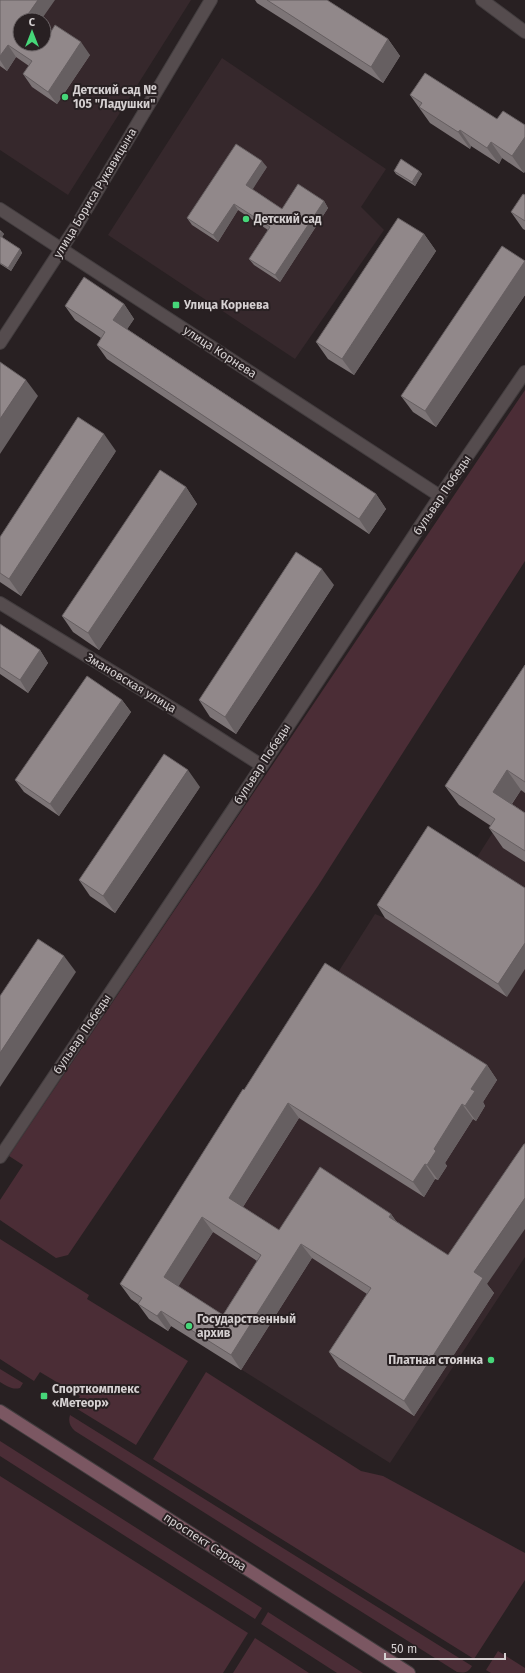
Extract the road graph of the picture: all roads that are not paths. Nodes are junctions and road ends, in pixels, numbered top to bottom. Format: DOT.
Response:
graph roads {
  1 [pos="211,0"];
  2 [pos="482,0"];
  3 [pos="525,32"];
  4 [pos="0,209"];
  5 [pos="61,249"];
  6 [pos="0,343"];
  7 [pos="525,372"];
  8 [pos="440,496"];
  9 [pos="0,603"];
  10 [pos="261,765"];
  11 [pos="0,1157"];
  12 [pos="0,1411"];
  13 [pos="409,1673"];
  1 -- 5 [label="street, улица Бориса Рукавицына"];
  2 -- 3 [label="street"];
  4 -- 5 [label="street, улица Корнева"];
  5 -- 6 [label="street, улица Бориса Рукавицына"];
  5 -- 8 [label="street, улица Корнева"];
  7 -- 8 [label="street, бульвар Победы"];
  8 -- 10 [label="street, бульвар Победы"];
  9 -- 10 [label="street, Змановская улица"];
  10 -- 11 [label="street, бульвар Победы"];
  12 -- 13 [label="main road, проспект Серова"];
}
